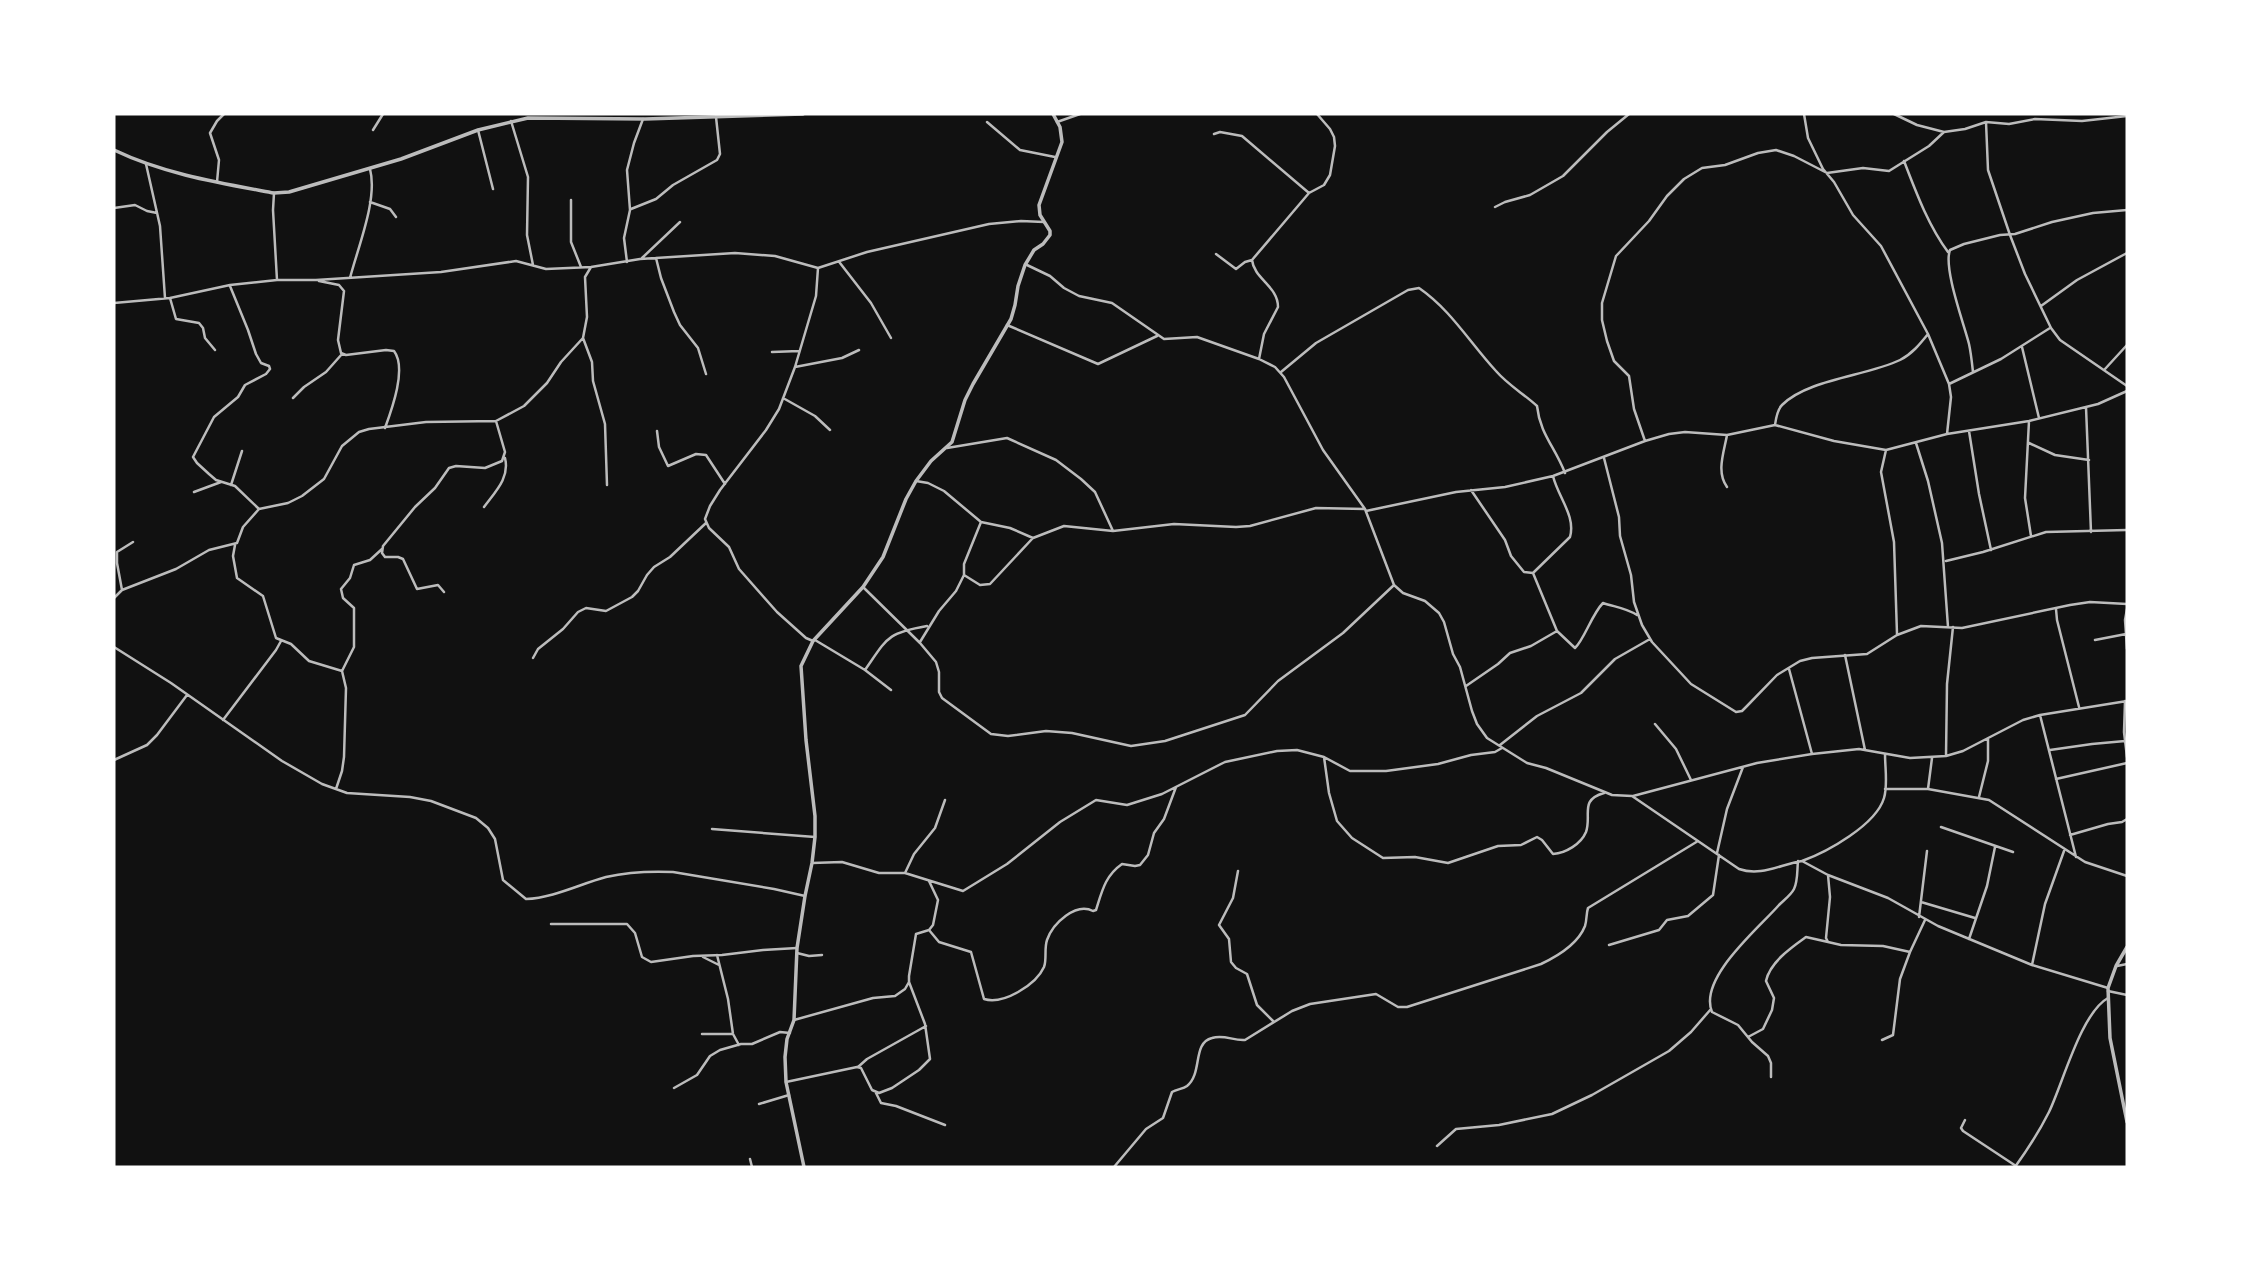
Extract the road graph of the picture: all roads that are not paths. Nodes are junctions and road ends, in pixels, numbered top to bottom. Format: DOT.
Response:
graph roads {
  1 [pos="224,114"];
  2 [pos="383,114"];
  3 [pos="803,114"];
  4 [pos="1053,114"];
  5 [pos="1080,114"];
  6 [pos="1317,114"];
  7 [pos="1629,114"];
  8 [pos="1804,114"];
  9 [pos="1894,114"];
  10 [pos="1992,114"];
  11 [pos="2085,114"];
  12 [pos="547,116"];
  13 [pos="2127,116"];
  14 [pos="716,117"];
  15 [pos="643,119"];
  16 [pos="511,121"];
  17 [pos="2082,121"];
  18 [pos="987,122"];
  19 [pos="1057,122"];
  20 [pos="1987,122"];
  21 [pos="373,130"];
  22 [pos="478,130"];
  23 [pos="1944,132"];
  24 [pos="1214,134"];
  25 [pos="114,149"];
  26 [pos="1055,157"];
  27 [pos="1904,161"];
  28 [pos="146,164"];
  29 [pos="370,169"];
  30 [pos="1827,173"];
  31 [pos="217,182"];
  32 [pos="493,189"];
  33 [pos="274,192"];
  34 [pos="1309,193"];
  35 [pos="571,200"];
  36 [pos="370,202"];
  37 [pos="114,208"];
  38 [pos="1495,208"];
  39 [pos="630,210"];
  40 [pos="2127,210"];
  41 [pos="157,213"];
  42 [pos="396,217"];
  43 [pos="680,222"];
  44 [pos="1044,222"];
  45 [pos="2010,235"];
  46 [pos="1949,252"];
  47 [pos="2127,253"];
  48 [pos="1216,254"];
  49 [pos="656,258"];
  50 [pos="640,259"];
  51 [pos="1252,260"];
  52 [pos="627,262"];
  53 [pos="839,262"];
  54 [pos="1025,264"];
  55 [pos="533,265"];
  56 [pos="580,267"];
  57 [pos="591,267"];
  58 [pos="818,268"];
  59 [pos="350,278"];
  60 [pos="277,280"];
  61 [pos="316,280"];
  62 [pos="230,285"];
  63 [pos="165,298"];
  64 [pos="170,298"];
  65 [pos="114,303"];
  66 [pos="2040,306"];
  67 [pos="1007,325"];
  68 [pos="2051,328"];
  69 [pos="1928,334"];
  70 [pos="1158,336"];
  71 [pos="583,338"];
  72 [pos="891,338"];
  73 [pos="2127,345"];
  74 [pos="2022,346"];
  75 [pos="215,350"];
  76 [pos="859,350"];
  77 [pos="799,351"];
  78 [pos="772,352"];
  79 [pos="342,354"];
  80 [pos="1259,359"];
  81 [pos="795,367"];
  82 [pos="2105,369"];
  83 [pos="1281,372"];
  84 [pos="1973,372"];
  85 [pos="706,374"];
  86 [pos="1949,384"];
  87 [pos="2127,386"];
  88 [pos="2127,391"];
  89 [pos="293,398"];
  90 [pos="783,398"];
  91 [pos="2086,407"];
  92 [pos="2039,418"];
  93 [pos="496,421"];
  94 [pos="2029,421"];
  95 [pos="1775,425"];
  96 [pos="385,428"];
  97 [pos="830,430"];
  98 [pos="657,431"];
  99 [pos="1969,431"];
  100 [pos="1727,435"];
  101 [pos="1947,435"];
  102 [pos="1645,441"];
  103 [pos="1916,443"];
  104 [pos="2029,443"];
  105 [pos="947,448"];
  106 [pos="1886,450"];
  107 [pos="242,451"];
  108 [pos="505,457"];
  109 [pos="1604,458"];
  110 [pos="2089,460"];
  111 [pos="1565,473"];
  112 [pos="1553,476"];
  113 [pos="916,481"];
  114 [pos="221,482"];
  115 [pos="725,484"];
  116 [pos="231,485"];
  117 [pos="607,485"];
  118 [pos="1727,487"];
  119 [pos="1471,490"];
  120 [pos="194,492"];
  121 [pos="484,507"];
  122 [pos="259,509"];
  123 [pos="1365,510"];
  124 [pos="981,522"];
  125 [pos="706,523"];
  126 [pos="2127,530"];
  127 [pos="1113,531"];
  128 [pos="2091,531"];
  129 [pos="2032,536"];
  130 [pos="1033,538"];
  131 [pos="133,542"];
  132 [pos="235,545"];
  133 [pos="382,550"];
  134 [pos="1992,550"];
  135 [pos="1945,561"];
  136 [pos="1533,573"];
  137 [pos="964,575"];
  138 [pos="1394,585"];
  139 [pos="863,587"];
  140 [pos="122,590"];
  141 [pos="444,592"];
  142 [pos="114,598"];
  143 [pos="2127,604"];
  144 [pos="2056,609"];
  145 [pos="2127,609"];
  146 [pos="1637,615"];
  147 [pos="929,626"];
  148 [pos="1951,627"];
  149 [pos="904,629"];
  150 [pos="1557,631"];
  151 [pos="2126,634"];
  152 [pos="1897,635"];
  153 [pos="1650,639"];
  154 [pos="2095,640"];
  155 [pos="281,641"];
  156 [pos="814,641"];
  157 [pos="920,643"];
  158 [pos="114,647"];
  159 [pos="2127,649"];
  160 [pos="118,651"];
  161 [pos="114,654"];
  162 [pos="1845,655"];
  163 [pos="533,658"];
  164 [pos="1789,668"];
  165 [pos="865,670"];
  166 [pos="342,671"];
  167 [pos="1466,686"];
  168 [pos="891,690"];
  169 [pos="187,695"];
  170 [pos="2126,701"];
  171 [pos="2079,708"];
  172 [pos="2040,715"];
  173 [pos="222,721"];
  174 [pos="1655,724"];
  175 [pos="1988,739"];
  176 [pos="2125,741"];
  177 [pos="1502,746"];
  178 [pos="1865,750"];
  179 [pos="2050,750"];
  180 [pos="1812,754"];
  181 [pos="1885,754"];
  182 [pos="1946,756"];
  183 [pos="1324,757"];
  184 [pos="1932,757"];
  185 [pos="2127,757"];
  186 [pos="114,760"];
  187 [pos="2127,763"];
  188 [pos="1743,767"];
  189 [pos="2056,779"];
  190 [pos="1691,780"];
  191 [pos="1176,787"];
  192 [pos="336,789"];
  193 [pos="1885,789"];
  194 [pos="1928,789"];
  195 [pos="1605,793"];
  196 [pos="1632,796"];
  197 [pos="1979,797"];
  198 [pos="945,800"];
  199 [pos="2127,819"];
  200 [pos="1941,827"];
  201 [pos="712,829"];
  202 [pos="2070,835"];
  203 [pos="815,837"];
  204 [pos="1698,841"];
  205 [pos="1995,847"];
  206 [pos="2064,850"];
  207 [pos="1927,851"];
  208 [pos="2013,852"];
  209 [pos="1718,854"];
  210 [pos="2076,857"];
  211 [pos="1800,861"];
  212 [pos="813,863"];
  213 [pos="1238,871"];
  214 [pos="905,873"];
  215 [pos="1828,875"];
  216 [pos="2127,876"];
  217 [pos="929,881"];
  218 [pos="805,896"];
  219 [pos="1921,902"];
  220 [pos="1919,917"];
  221 [pos="1976,918"];
  222 [pos="1925,920"];
  223 [pos="551,924"];
  224 [pos="929,930"];
  225 [pos="1969,939"];
  226 [pos="1828,942"];
  227 [pos="1609,945"];
  228 [pos="2127,947"];
  229 [pos="797,951"];
  230 [pos="1910,952"];
  231 [pos="822,954"];
  232 [pos="702,956"];
  233 [pos="717,956"];
  234 [pos="2127,964"];
  235 [pos="719,965"];
  236 [pos="2032,965"];
  237 [pos="2116,966"];
  238 [pos="909,982"];
  239 [pos="2108,990"];
  240 [pos="2127,995"];
  241 [pos="2108,998"];
  242 [pos="1711,1009"];
  243 [pos="794,1020"];
  244 [pos="1274,1022"];
  245 [pos="926,1026"];
  246 [pos="790,1033"];
  247 [pos="702,1034"];
  248 [pos="733,1034"];
  249 [pos="1748,1037"];
  250 [pos="1882,1040"];
  251 [pos="739,1045"];
  252 [pos="858,1067"];
  253 [pos="1771,1077"];
  254 [pos="786,1082"];
  255 [pos="674,1088"];
  256 [pos="876,1093"];
  257 [pos="789,1095"];
  258 [pos="759,1104"];
  259 [pos="1965,1120"];
  260 [pos="2127,1122"];
  261 [pos="945,1125"];
  262 [pos="1437,1146"];
  263 [pos="750,1159"];
  264 [pos="2016,1166"];
  265 [pos="752,1167"];
  266 [pos="803,1167"];
  267 [pos="1114,1167"];
  1 -- 31 [label="street"];
  2 -- 21 [label="street"];
  3 -- 14 [label="street"];
  4 -- 19 [label="street"];
  5 -- 19 [label="street"];
  6 -- 34 [label="street"];
  7 -- 38 [label="street"];
  8 -- 30 [label="street"];
  9 -- 23 [label="street"];
  10 -- 20 [label="street"];
  11 -- 17 [label="street"];
  12 -- 15 [label="street"];
  12 -- 16 [label="street"];
  13 -- 17 [label="street"];
  14 -- 15 [label="street"];
  14 -- 39 [label="street"];
  15 -- 39 [label="street"];
  16 -- 22 [label="street"];
  16 -- 55 [label="street"];
  17 -- 20 [label="street"];
  18 -- 26 [label="street"];
  19 -- 26 [label="street"];
  20 -- 23 [label="street"];
  20 -- 45 [label="street"];
  22 -- 29 [label="street"];
  22 -- 32 [label="street"];
  23 -- 27 [label="street"];
  24 -- 34 [label="street"];
  25 -- 28 [label="street"];
  26 -- 44 [label="street"];
  27 -- 30 [label="street"];
  27 -- 46 [label="street"];
  28 -- 31 [label="street"];
  28 -- 41 [label="street"];
  29 -- 33 [label="street"];
  29 -- 36 [label="street"];
  30 -- 69 [label="street"];
  30 -- 102 [label="street"];
  31 -- 33 [label="street"];
  33 -- 60 [label="street"];
  34 -- 51 [label="street"];
  35 -- 56 [label="street"];
  36 -- 42 [label="street"];
  36 -- 59 [label="street"];
  37 -- 41 [label="street"];
  39 -- 52 [label="street"];
  40 -- 45 [label="street"];
  41 -- 63 [label="street"];
  43 -- 50 [label="street"];
  44 -- 53 [label="street"];
  44 -- 54 [label="street"];
  45 -- 46 [label="street"];
  45 -- 66 [label="street"];
  46 -- 84 [label="street"];
  47 -- 66 [label="street"];
  48 -- 51 [label="street"];
  49 -- 50 [label="street"];
  49 -- 58 [label="street"];
  49 -- 85 [label="street"];
  50 -- 52 [label="street"];
  51 -- 80 [label="street"];
  52 -- 57 [label="street"];
  53 -- 58 [label="street"];
  53 -- 72 [label="street"];
  54 -- 67 [label="street"];
  54 -- 70 [label="street"];
  55 -- 56 [label="street"];
  55 -- 59 [label="street"];
  56 -- 57 [label="street"];
  57 -- 71 [label="street"];
  58 -- 77 [label="street"];
  59 -- 61 [label="street"];
  60 -- 61 [label="street"];
  60 -- 62 [label="street"];
  61 -- 79 [label="street"];
  62 -- 64 [label="street"];
  62 -- 114 [label="street"];
  63 -- 64 [label="street"];
  63 -- 65 [label="street"];
  64 -- 75 [label="street"];
  66 -- 68 [label="street"];
  67 -- 70 [label="street"];
  67 -- 105 [label="street"];
  68 -- 74 [label="street"];
  68 -- 82 [label="street"];
  69 -- 86 [label="street"];
  69 -- 95 [label="street"];
  70 -- 80 [label="street"];
  71 -- 93 [label="street"];
  71 -- 117 [label="street"];
  73 -- 82 [label="street"];
  74 -- 84 [label="street"];
  74 -- 92 [label="street"];
  76 -- 81 [label="street"];
  77 -- 78 [label="street"];
  77 -- 81 [label="street"];
  79 -- 89 [label="street"];
  79 -- 96 [label="street"];
  80 -- 83 [label="street"];
  81 -- 90 [label="street"];
  82 -- 87 [label="street"];
  83 -- 111 [label="street"];
  83 -- 123 [label="street"];
  84 -- 86 [label="street"];
  86 -- 101 [label="street"];
  88 -- 91 [label="street"];
  90 -- 97 [label="street"];
  90 -- 115 [label="street"];
  91 -- 92 [label="street"];
  91 -- 110 [label="street"];
  92 -- 94 [label="street"];
  93 -- 96 [label="street"];
  93 -- 108 [label="street"];
  94 -- 99 [label="street"];
  94 -- 104 [label="street"];
  95 -- 100 [label="street"];
  95 -- 106 [label="street"];
  96 -- 122 [label="street"];
  98 -- 115 [label="street"];
  99 -- 101 [label="street"];
  99 -- 134 [label="street"];
  100 -- 102 [label="street"];
  100 -- 118 [label="street"];
  101 -- 103 [label="street"];
  102 -- 109 [label="street"];
  103 -- 106 [label="street"];
  103 -- 135 [label="street"];
  104 -- 110 [label="street"];
  104 -- 129 [label="street"];
  105 -- 113 [label="street"];
  105 -- 127 [label="street"];
  106 -- 152 [label="street"];
  107 -- 116 [label="street"];
  108 -- 121 [label="street"];
  108 -- 133 [label="street"];
  109 -- 111 [label="street"];
  109 -- 146 [label="street"];
  110 -- 128 [label="street"];
  111 -- 112 [label="street"];
  112 -- 119 [label="street"];
  112 -- 136 [label="street"];
  113 -- 124 [label="street"];
  113 -- 139 [label="street"];
  114 -- 116 [label="street"];
  114 -- 120 [label="street"];
  115 -- 125 [label="street"];
  116 -- 122 [label="street"];
  119 -- 123 [label="street"];
  119 -- 136 [label="street"];
  122 -- 132 [label="street"];
  123 -- 127 [label="street"];
  123 -- 138 [label="street"];
  124 -- 130 [label="street"];
  124 -- 137 [label="street"];
  125 -- 156 [label="street"];
  125 -- 163 [label="street"];
  126 -- 128 [label="street"];
  127 -- 130 [label="street"];
  128 -- 129 [label="street"];
  129 -- 134 [label="street"];
  130 -- 137 [label="street"];
  131 -- 140 [label="street"];
  132 -- 140 [label="street"];
  132 -- 155 [label="street"];
  133 -- 141 [label="street"];
  133 -- 166 [label="street"];
  134 -- 135 [label="street"];
  135 -- 148 [label="street"];
  136 -- 150 [label="street"];
  137 -- 147 [label="street"];
  138 -- 157 [label="street"];
  138 -- 167 [label="street"];
  139 -- 149 [label="street"];
  139 -- 156 [label="street"];
  140 -- 142 [label="street"];
  143 -- 144 [label="street"];
  144 -- 148 [label="street"];
  144 -- 171 [label="street"];
  145 -- 151 [label="street"];
  146 -- 150 [label="street"];
  146 -- 153 [label="street"];
  147 -- 149 [label="street"];
  147 -- 157 [label="street"];
  148 -- 152 [label="street"];
  148 -- 182 [label="street"];
  149 -- 157 [label="street"];
  149 -- 165 [label="street"];
  150 -- 167 [label="street"];
  151 -- 154 [label="street"];
  151 -- 159 [label="street"];
  152 -- 162 [label="street"];
  153 -- 164 [label="street"];
  153 -- 177 [label="street"];
  155 -- 166 [label="street"];
  155 -- 173 [label="street"];
  156 -- 165 [label="street"];
  156 -- 203 [label="street"];
  158 -- 160 [label="street"];
  160 -- 161 [label="street"];
  160 -- 169 [label="street"];
  162 -- 164 [label="street"];
  162 -- 178 [label="street"];
  164 -- 180 [label="street"];
  165 -- 168 [label="street"];
  166 -- 192 [label="street"];
  167 -- 177 [label="street"];
  169 -- 173 [label="street"];
  169 -- 186 [label="street"];
  170 -- 171 [label="street"];
  170 -- 176 [label="street"];
  171 -- 172 [label="street"];
  172 -- 175 [label="street"];
  172 -- 179 [label="street"];
  173 -- 192 [label="street"];
  174 -- 190 [label="street"];
  175 -- 182 [label="street"];
  175 -- 197 [label="street"];
  176 -- 179 [label="street"];
  176 -- 185 [label="street"];
  177 -- 183 [label="street"];
  177 -- 195 [label="street"];
  178 -- 180 [label="street"];
  178 -- 181 [label="street"];
  179 -- 189 [label="street"];
  180 -- 188 [label="street"];
  181 -- 184 [label="street"];
  181 -- 193 [label="street"];
  182 -- 184 [label="street"];
  183 -- 191 [label="street"];
  183 -- 195 [label="street"];
  184 -- 194 [label="street"];
  187 -- 189 [label="street"];
  188 -- 190 [label="street"];
  188 -- 209 [label="street"];
  189 -- 202 [label="street"];
  190 -- 196 [label="street"];
  191 -- 217 [label="street"];
  191 -- 224 [label="street"];
  192 -- 218 [label="street"];
  193 -- 194 [label="street"];
  193 -- 211 [label="street"];
  194 -- 197 [label="street"];
  195 -- 196 [label="street"];
  196 -- 204 [label="street"];
  197 -- 206 [label="street"];
  198 -- 214 [label="street"];
  199 -- 202 [label="street"];
  200 -- 205 [label="street"];
  201 -- 203 [label="street"];
  202 -- 210 [label="street"];
  203 -- 212 [label="street"];
  204 -- 209 [label="street"];
  204 -- 244 [label="street"];
  205 -- 208 [label="street"];
  205 -- 221 [label="street"];
  206 -- 210 [label="street"];
  206 -- 236 [label="street"];
  207 -- 219 [label="street"];
  209 -- 211 [label="street"];
  209 -- 227 [label="street"];
  210 -- 216 [label="street"];
  211 -- 215 [label="street"];
  211 -- 242 [label="street"];
  212 -- 214 [label="street"];
  212 -- 218 [label="street"];
  213 -- 244 [label="street"];
  214 -- 217 [label="street"];
  215 -- 220 [label="street"];
  215 -- 226 [label="street"];
  217 -- 224 [label="street"];
  218 -- 229 [label="street"];
  219 -- 220 [label="street"];
  219 -- 221 [label="street"];
  220 -- 222 [label="street"];
  221 -- 225 [label="street"];
  222 -- 225 [label="street"];
  222 -- 230 [label="street"];
  223 -- 232 [label="street"];
  224 -- 238 [label="street"];
  225 -- 236 [label="street"];
  226 -- 230 [label="street"];
  226 -- 249 [label="street"];
  228 -- 237 [label="street"];
  229 -- 231 [label="street"];
  229 -- 233 [label="street"];
  229 -- 243 [label="street"];
  230 -- 250 [label="street"];
  232 -- 233 [label="street"];
  232 -- 235 [label="street"];
  233 -- 235 [label="street"];
  234 -- 237 [label="street"];
  235 -- 248 [label="street"];
  236 -- 239 [label="street"];
  237 -- 239 [label="street"];
  238 -- 243 [label="street"];
  238 -- 245 [label="street"];
  239 -- 240 [label="street"];
  239 -- 241 [label="street"];
  241 -- 260 [label="street"];
  241 -- 264 [label="street"];
  242 -- 249 [label="street"];
  242 -- 262 [label="street"];
  243 -- 246 [label="street"];
  244 -- 267 [label="street"];
  245 -- 252 [label="street"];
  245 -- 256 [label="street"];
  246 -- 251 [label="street"];
  246 -- 254 [label="street"];
  247 -- 248 [label="street"];
  248 -- 251 [label="street"];
  249 -- 253 [label="street"];
  251 -- 255 [label="street"];
  252 -- 254 [label="street"];
  252 -- 256 [label="street"];
  254 -- 257 [label="street"];
  256 -- 261 [label="street"];
  257 -- 258 [label="street"];
  257 -- 266 [label="street"];
  259 -- 264 [label="street"];
  263 -- 265 [label="street"];
}
